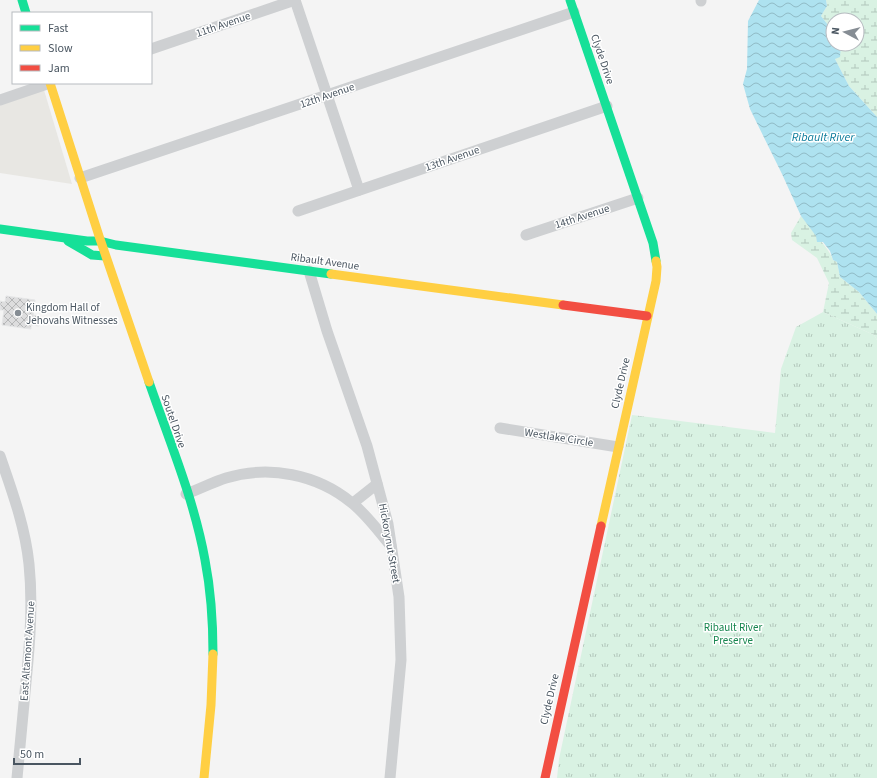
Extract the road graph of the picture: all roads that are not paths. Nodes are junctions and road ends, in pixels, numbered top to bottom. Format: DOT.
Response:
graph roads {
  1 [pos="22,0"];
  2 [pos="295,0"];
  3 [pos="570,0"];
  4 [pos="26,12"];
  5 [pos="574,12"];
  6 [pos="152,49"];
  7 [pos="47,84"];
  8 [pos="50,84"];
  9 [pos="327,95"];
  10 [pos="0,100"];
  11 [pos="606,106"];
  12 [pos="80,178"];
  13 [pos="359,190"];
  14 [pos="638,198"];
  15 [pos="298,211"];
  16 [pos="0,229"];
  17 [pos="526,235"];
  18 [pos="62,238"];
  19 [pos="100,241"];
  20 [pos="105,256"];
  21 [pos="308,271"];
  22 [pos="647,316"];
  23 [pos="500,428"];
  24 [pos="618,447"];
  25 [pos="0,456"];
  26 [pos="377,484"];
  27 [pos="186,494"];
  28 [pos="353,503"];
  29 [pos="391,546"];
  30 [pos="17,778"];
  31 [pos="204,778"];
  32 [pos="390,778"];
  33 [pos="545,778"];
  1 -- 4 [label="street"];
  2 -- 6 [label="street, 11th Avenue"];
  2 -- 9 [label="street"];
  3 -- 5 [label="street, Clyde Drive"];
  5 -- 9 [label="street, 12th Avenue"];
  5 -- 11 [label="street, Clyde Drive"];
  7 -- 10 [label="street"];
  8 -- 12 [label="street, Soutel Drive"];
  9 -- 12 [label="street, 12th Avenue"];
  9 -- 13 [label="street"];
  11 -- 13 [label="street, 13th Avenue"];
  11 -- 14 [label="street, Clyde Drive"];
  12 -- 19 [label="street, Soutel Drive"];
  13 -- 15 [label="street, 13th Avenue"];
  14 -- 17 [label="street, 14th Avenue"];
  14 -- 22 [label="street, Clyde Drive"];
  16 -- 18 [label="street, Ribault Avenue"];
  18 -- 19 [label="street, Ribault Avenue"];
  18 -- 20 [label="street"];
  19 -- 20 [label="street, Soutel Drive"];
  19 -- 21 [label="street, Ribault Avenue"];
  20 -- 27 [label="street, Soutel Drive"];
  21 -- 22 [label="street, Ribault Avenue"];
  21 -- 26 [label="street, Hickorynut Street"];
  22 -- 24 [label="street, Clyde Drive"];
  23 -- 24 [label="street, Westlake Circle"];
  24 -- 33 [label="street, Clyde Drive"];
  25 -- 30 [label="street, East Altamont Avenue"];
  26 -- 28 [label="street"];
  26 -- 29 [label="street, Hickorynut Street"];
  27 -- 28 [label="street"];
  27 -- 31 [label="street, Soutel Drive"];
  28 -- 29 [label="street"];
  29 -- 32 [label="street, Hickorynut Street"];
}
